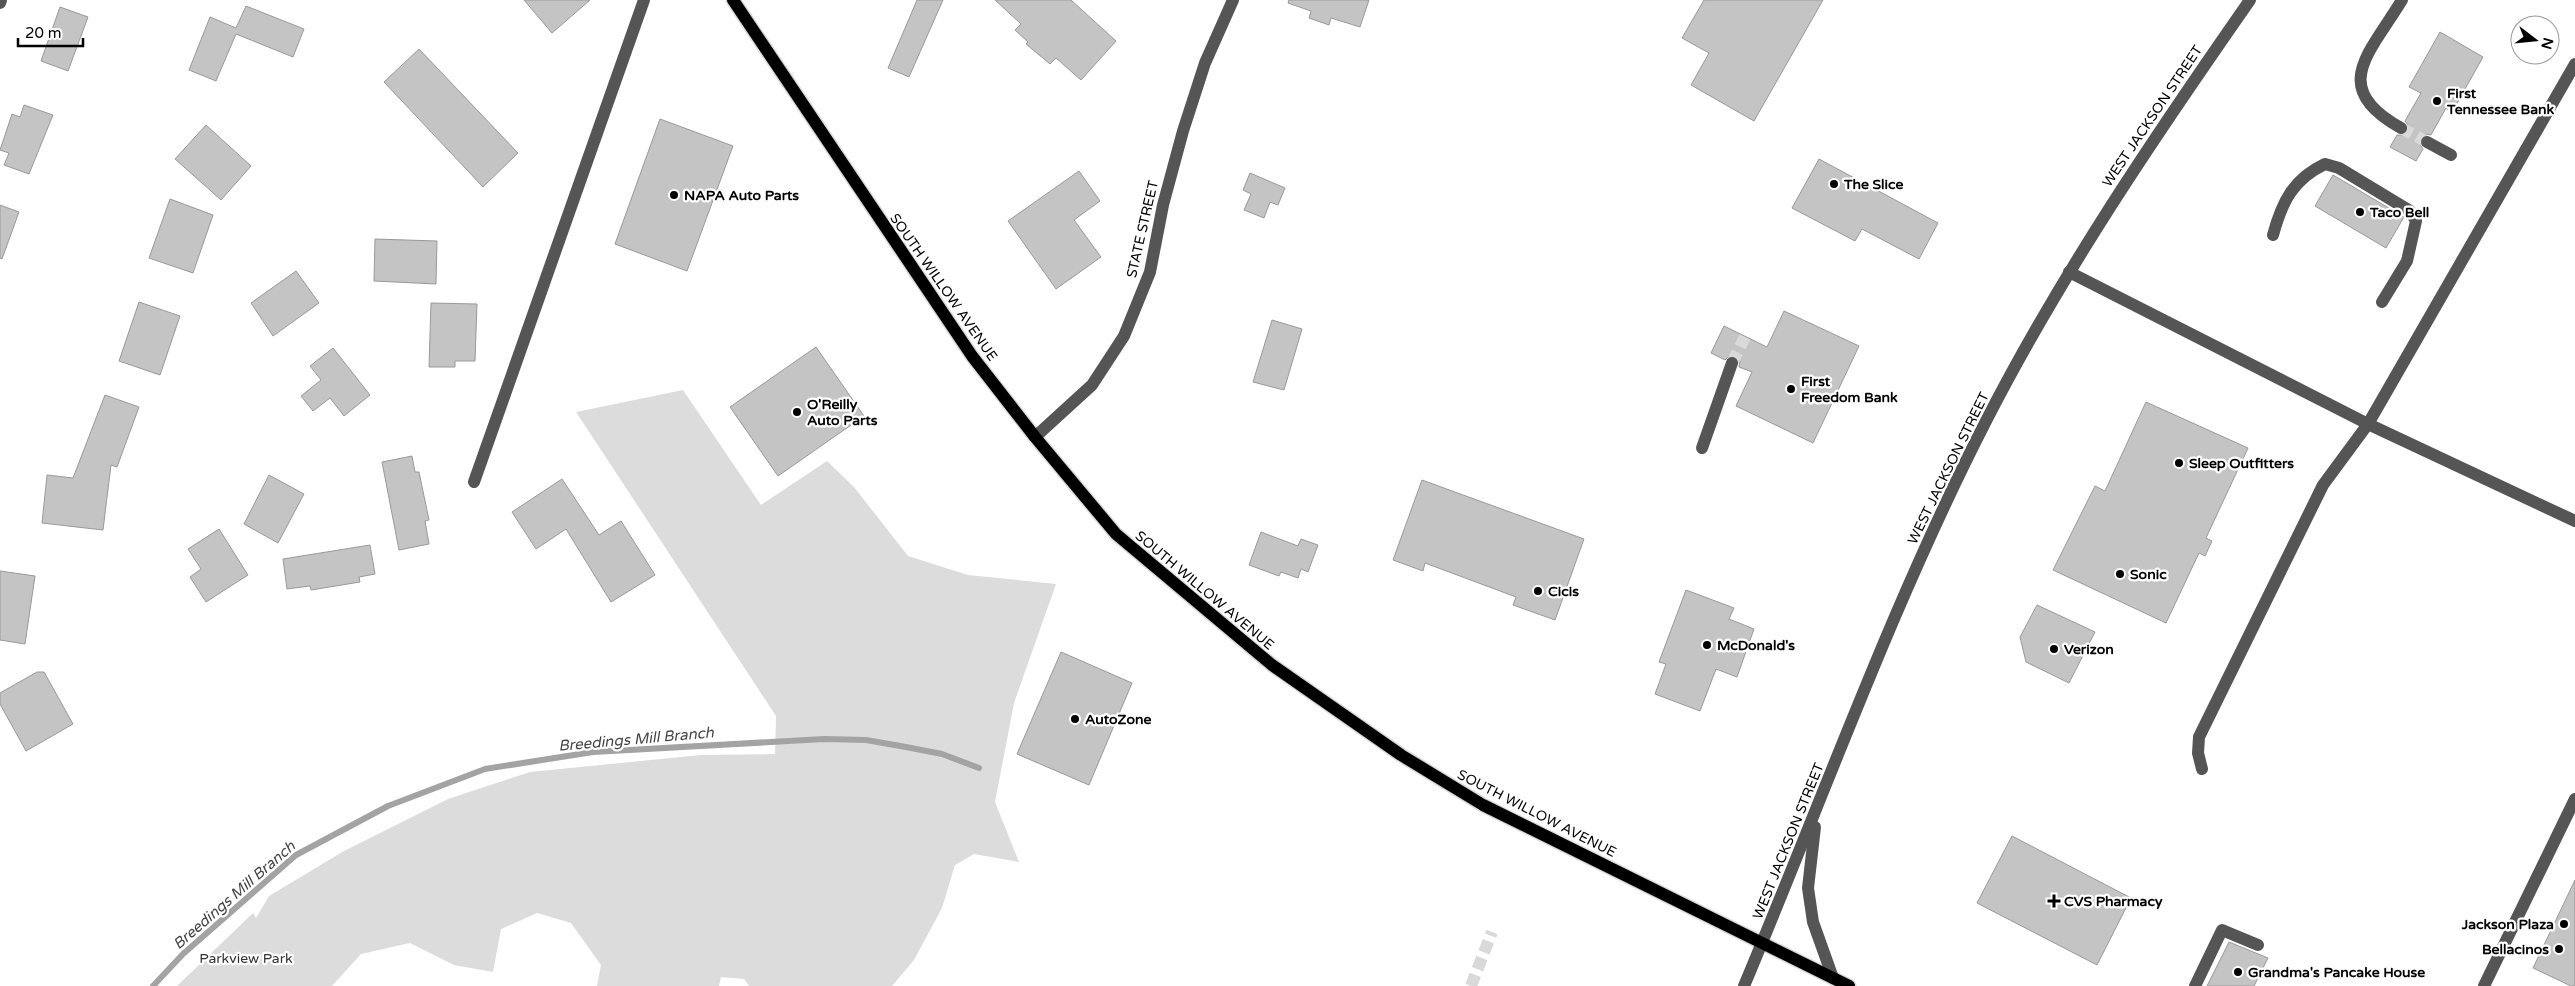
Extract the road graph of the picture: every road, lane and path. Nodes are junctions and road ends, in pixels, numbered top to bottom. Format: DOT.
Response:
graph roads {
  1 [pos="644,0"];
  2 [pos="733,0"];
  3 [pos="1233,0"];
  4 [pos="2250,0"];
  5 [pos="2402,0"];
  6 [pos="2575,64"];
  7 [pos="2401,128"];
  8 [pos="2427,142"];
  9 [pos="2451,155"];
  10 [pos="2272,235"];
  11 [pos="2069,272"];
  12 [pos="2382,302"];
  13 [pos="1732,363"];
  14 [pos="2368,424"];
  15 [pos="1035,437"];
  16 [pos="1702,448"];
  17 [pos="474,482"];
  18 [pos="2575,521"];
  19 [pos="2202,769"];
  20 [pos="2575,799"];
  21 [pos="1816,811"];
  22 [pos="1762,943"];
  23 [pos="2258,945"];
  24 [pos="1833,978"];
  25 [pos="1744,986"];
  26 [pos="1849,986"];
  27 [pos="2195,986"];
  28 [pos="2484,986"];
  1 -- 17 [label="street"];
  2 -- 15 [label="main road, SOUTH WILLOW AVENUE"];
  3 -- 15 [label="street, STATE STREET"];
  4 -- 11 [label="street, WEST JACKSON STREET"];
  5 -- 7 [label="street"];
  6 -- 14 [label="street"];
  8 -- 9 [label="street"];
  10 -- 12 [label="street"];
  11 -- 14 [label="street"];
  11 -- 21 [label="street, WEST JACKSON STREET"];
  13 -- 16 [label="street"];
  14 -- 18 [label="street"];
  14 -- 19 [label="street"];
  15 -- 22 [label="main road, SOUTH WILLOW AVENUE"];
  20 -- 28 [label="street"];
  21 -- 22 [label="street, WEST JACKSON STREET"];
  21 -- 24 [label="street"];
  22 -- 24 [label="main road, SOUTH WILLOW AVENUE"];
  22 -- 25 [label="street, WEST JACKSON STREET"];
  23 -- 27 [label="street"];
  24 -- 26 [label="main road, SOUTH WILLOW AVENUE"];
}
